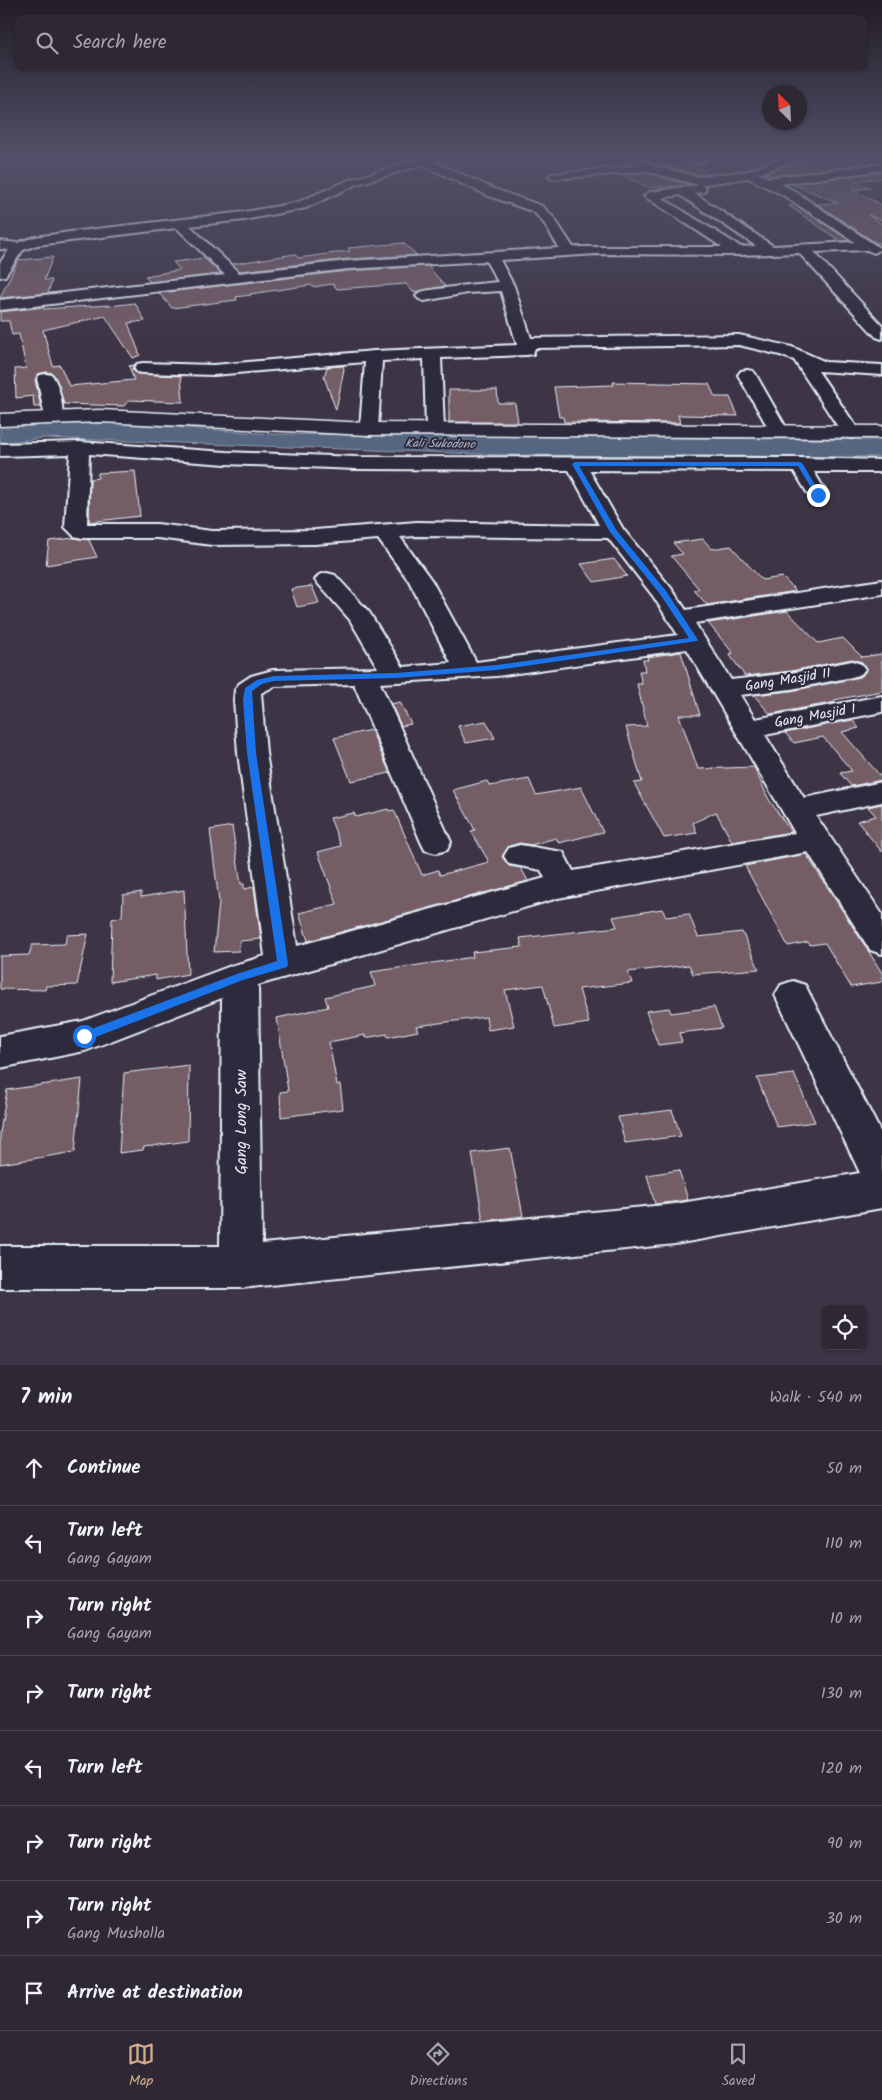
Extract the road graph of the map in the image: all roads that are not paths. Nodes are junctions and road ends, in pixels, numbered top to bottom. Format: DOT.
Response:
graph roads {
  1 [pos="207,221"];
  2 [pos="549,221"];
  3 [pos="690,221"];
  4 [pos="727,221"];
  5 [pos="833,221"];
  6 [pos="181,224"];
  7 [pos="0,245"];
  8 [pos="18,247"];
  9 [pos="802,249"];
  10 [pos="771,250"];
  11 [pos="877,250"];
  12 [pos="568,251"];
  13 [pos="738,251"];
  14 [pos="491,257"];
  15 [pos="0,273"];
  16 [pos="236,278"];
  17 [pos="507,286"];
  18 [pos="424,296"];
  19 [pos="0,305"];
  20 [pos="882,334"];
  21 [pos="525,343"];
  22 [pos="432,353"];
  23 [pos="374,356"];
  24 [pos="799,356"];
  25 [pos="143,368"];
  26 [pos="882,370"];
  27 [pos="747,375"];
  28 [pos="46,379"];
  29 [pos="54,416"];
  30 [pos="0,420"];
  31 [pos="369,429"];
  32 [pos="435,429"];
  33 [pos="779,431"];
  34 [pos="851,432"];
  35 [pos="882,432"];
  36 [pos="80,448"];
  37 [pos="0,450"];
  38 [pos="575,464"];
  39 [pos="800,464"];
  40 [pos="882,466"];
  41 [pos="818,495"];
  42 [pos="384,532"];
  43 [pos="614,532"];
  44 [pos="327,580"];
  45 [pos="882,587"];
  46 [pos="687,629"];
  47 [pos="852,669"];
  48 [pos="467,670"];
  49 [pos="396,675"];
  50 [pos="364,676"];
  51 [pos="274,678"];
  52 [pos="724,689"];
  53 [pos="882,704"];
  54 [pos="748,729"];
  55 [pos="882,792"];
  56 [pos="796,810"];
  57 [pos="816,840"];
  58 [pos="436,842"];
  59 [pos="520,856"];
  60 [pos="564,885"];
  61 [pos="882,941"];
  62 [pos="283,964"];
  63 [pos="240,977"];
  64 [pos="793,995"];
  65 [pos="0,1052"];
  66 [pos="882,1176"];
  67 [pos="882,1189"];
  68 [pos="0,1268"];
  69 [pos="241,1268"];
  1 -- 6 [label="street"];
  2 -- 12 [label="street"];
  3 -- 13 [label="street"];
  4 -- 10 [label="street"];
  5 -- 11 [label="street"];
  6 -- 8 [label="street"];
  6 -- 16 [label="street"];
  7 -- 8 [label="street"];
  8 -- 15 [label="street"];
  9 -- 10 [label="street"];
  9 -- 11 [label="street"];
  9 -- 20 [label="street"];
  10 -- 13 [label="street"];
  12 -- 13 [label="street"];
  12 -- 14 [label="street"];
  14 -- 16 [label="street"];
  14 -- 17 [label="street"];
  16 -- 19 [label="street"];
  17 -- 18 [label="street"];
  17 -- 21 [label="street"];
  21 -- 22 [label="street"];
  21 -- 24 [label="street"];
  22 -- 23 [label="street"];
  22 -- 32 [label="street"];
  23 -- 25 [label="street"];
  23 -- 31 [label="street"];
  24 -- 26 [label="street"];
  24 -- 34 [label="street"];
  27 -- 33 [label="street"];
  28 -- 29 [label="street"];
  29 -- 30 [label="main road"];
  29 -- 31 [label="main road"];
  31 -- 32 [label="main road"];
  32 -- 33 [label="main road"];
  33 -- 34 [label="main road"];
  34 -- 35 [label="main road"];
  36 -- 37 [label="street"];
  36 -- 38 [label="street"];
  36 -- 42 [label="street"];
  38 -- 39 [label="street"];
  38 -- 43 [label="street"];
  39 -- 40 [label="street"];
  39 -- 41 [label="street"];
  42 -- 43 [label="street"];
  42 -- 48 [label="street"];
  43 -- 46 [label="street"];
  44 -- 49 [label="street"];
  45 -- 46 [label="street"];
  46 -- 48 [label="street"];
  46 -- 52 [label="street"];
  47 -- 52 [label="street, Gang Masjid II"];
  48 -- 49 [label="street"];
  49 -- 50 [label="street"];
  50 -- 51 [label="street"];
  50 -- 58 [label="street"];
  51 -- 62 [label="street"];
  52 -- 54 [label="street"];
  53 -- 54 [label="street, Gang Masjid I"];
  54 -- 56 [label="street"];
  55 -- 56 [label="street"];
  56 -- 57 [label="street"];
  57 -- 60 [label="street"];
  57 -- 61 [label="street"];
  59 -- 60 [label="street"];
  60 -- 62 [label="street"];
  62 -- 63 [label="street"];
  63 -- 65 [label="street"];
  63 -- 69 [label="street, Gang Long Saw"];
  64 -- 66 [label="street"];
  67 -- 69 [label="street"];
  68 -- 69 [label="street"];
}
